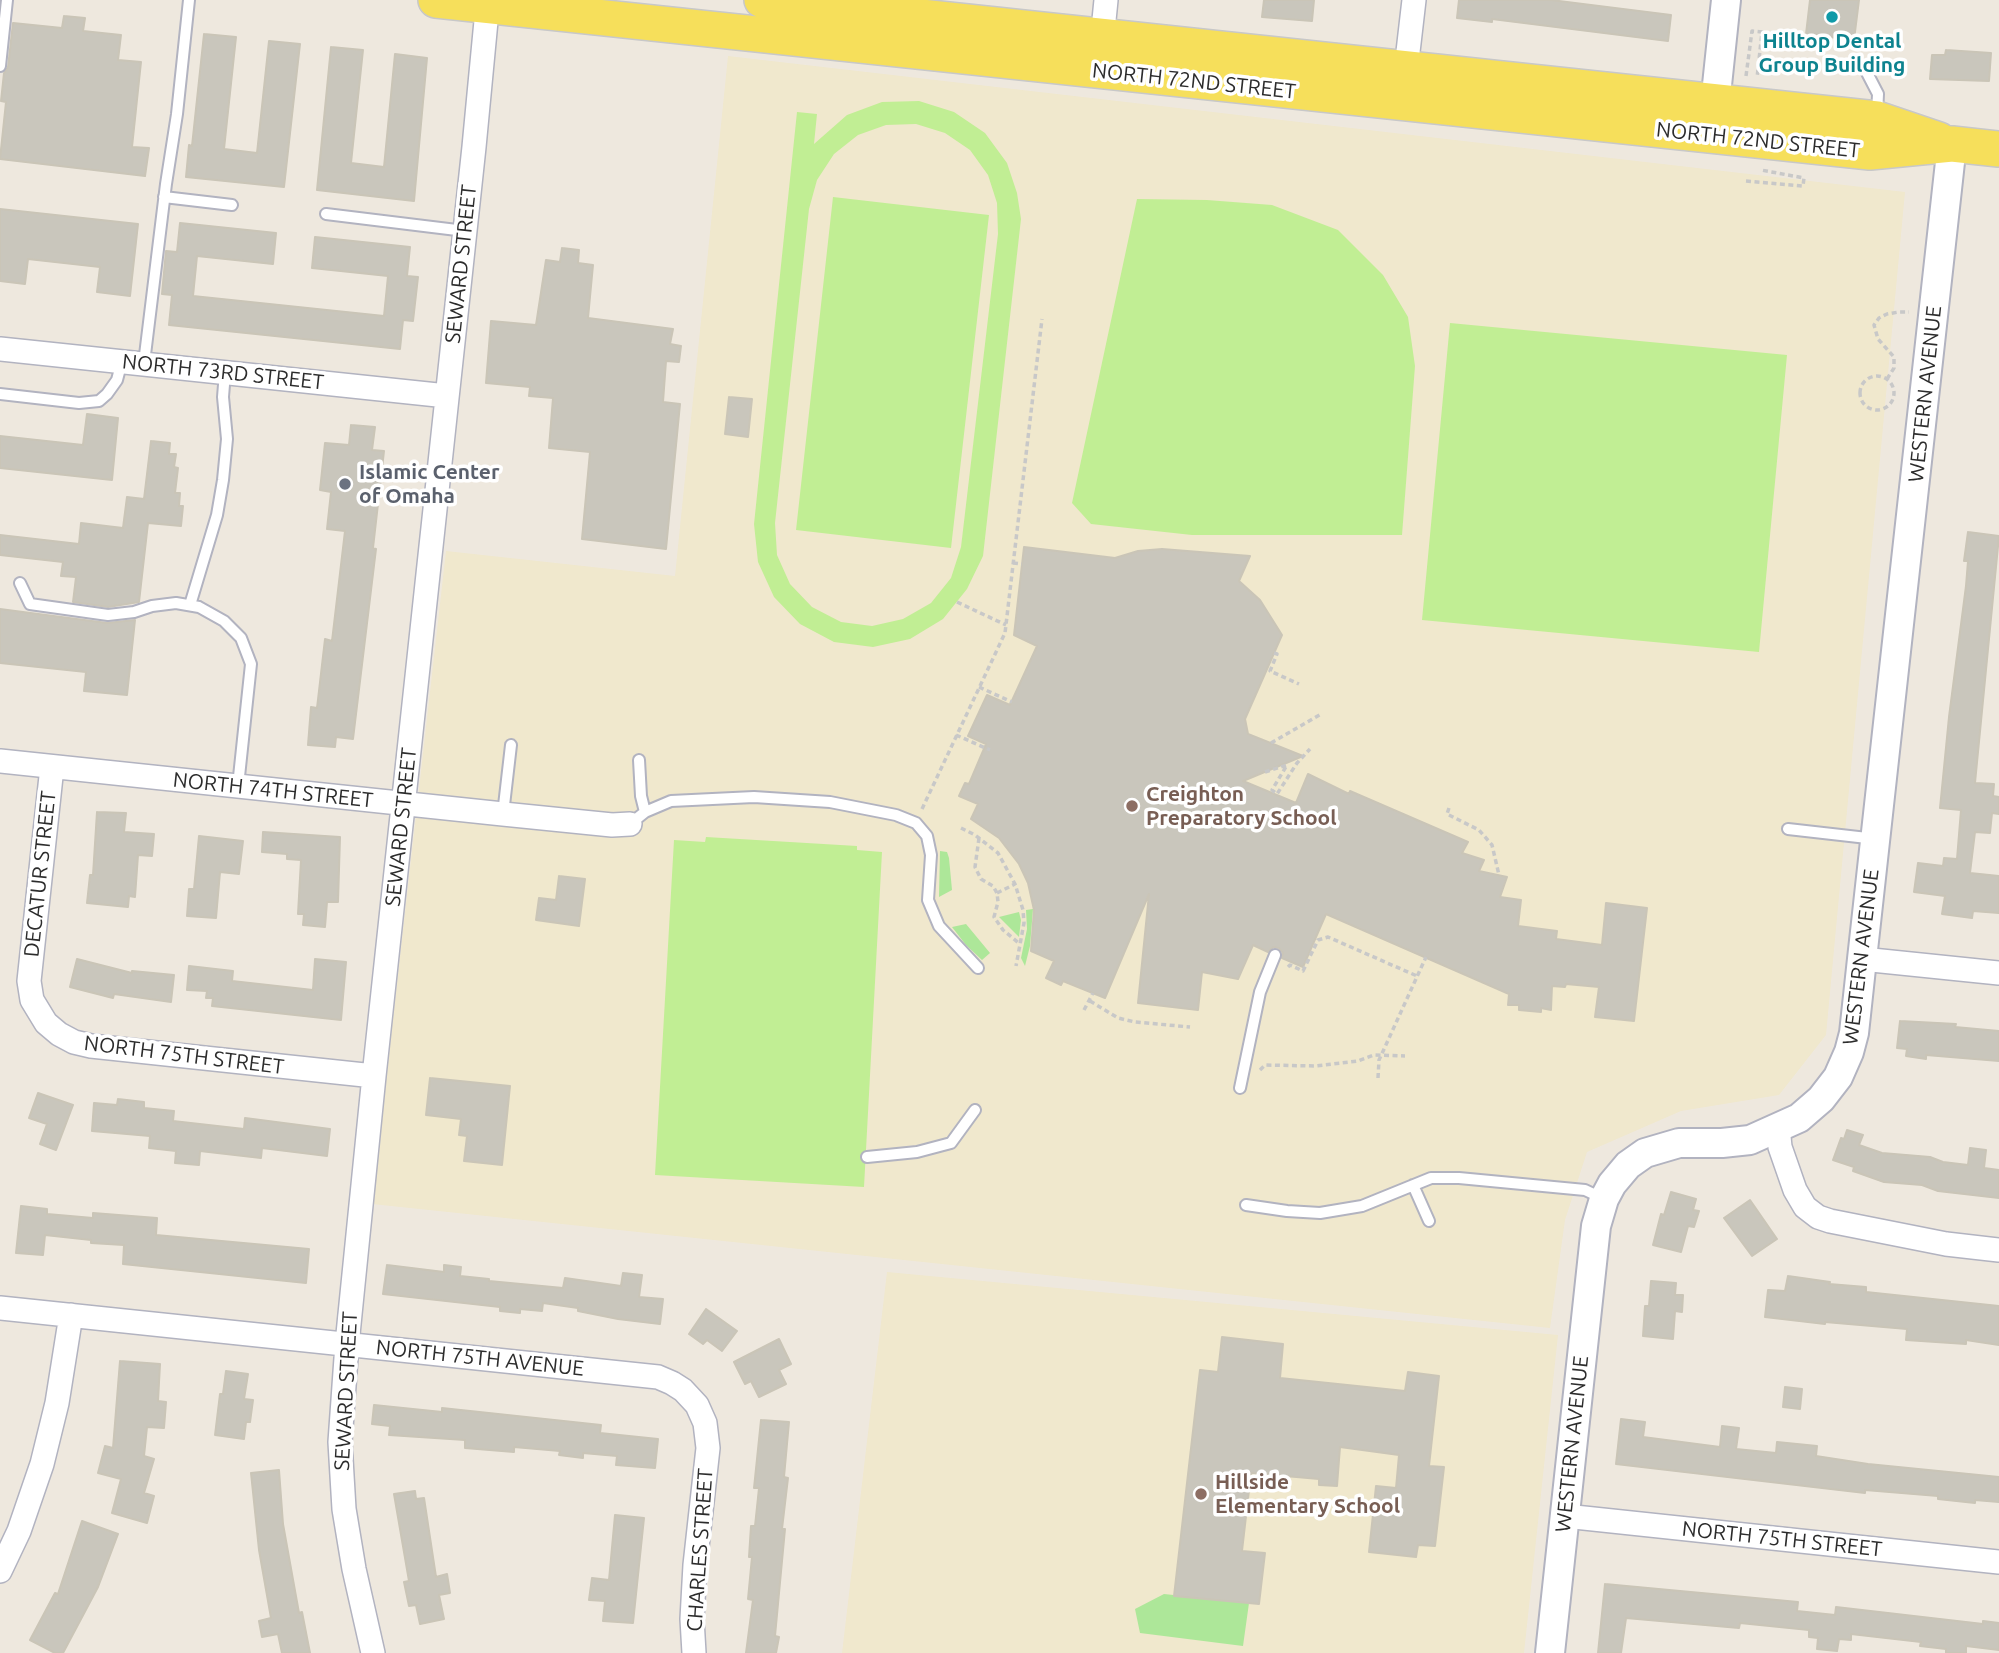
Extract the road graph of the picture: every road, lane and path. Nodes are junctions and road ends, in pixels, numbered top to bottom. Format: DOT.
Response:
graph roads {
  1 [pos="7,0"];
  2 [pos="189,0"];
  3 [pos="436,0"];
  4 [pos="762,0"];
  5 [pos="1106,0"];
  6 [pos="1414,0"];
  7 [pos="1726,0"];
  8 [pos="798,2"];
  9 [pos="487,3"];
  10 [pos="1103,36"];
  11 [pos="0,66"];
  12 [pos="1864,67"];
  13 [pos="1406,69"];
  14 [pos="1099,71"];
  15 [pos="1746,76"];
  16 [pos="1756,88"];
  17 [pos="1714,118"];
  18 [pos="1874,135"];
  19 [pos="1952,144"];
  20 [pos="1999,149"];
  21 [pos="1755,169"];
  22 [pos="1746,181"];
  23 [pos="164,197"];
  24 [pos="232,205"];
  25 [pos="326,214"];
  26 [pos="465,231"];
  27 [pos="1913,313"];
  28 [pos="1042,319"];
  29 [pos="0,349"];
  30 [pos="133,362"];
  31 [pos="226,372"];
  32 [pos="1887,379"];
  33 [pos="0,394"];
  34 [pos="447,396"];
  35 [pos="1013,563"];
  36 [pos="1022,564"];
  37 [pos="20,583"];
  38 [pos="957,602"];
  39 [pos="190,605"];
  40 [pos="1006,625"];
  41 [pos="1274,653"];
  42 [pos="1299,684"];
  43 [pos="979,687"];
  44 [pos="1012,702"];
  45 [pos="1321,714"];
  46 [pos="956,734"];
  47 [pos="1271,743"];
  48 [pos="511,745"];
  49 [pos="1310,749"];
  50 [pos="990,750"];
  51 [pos="639,760"];
  52 [pos="0,761"];
  53 [pos="52,767"];
  54 [pos="1265,772"];
  55 [pos="238,786"];
  56 [pos="403,804"];
  57 [pos="1449,808"];
  58 [pos="503,814"];
  59 [pos="919,814"];
  60 [pos="638,818"];
  61 [pos="961,828"];
  62 [pos="1788,829"];
  63 [pos="979,838"];
  64 [pos="1875,839"];
  65 [pos="1499,876"];
  66 [pos="1016,884"];
  67 [pos="997,893"];
  68 [pos="1020,944"];
  69 [pos="1426,957"];
  70 [pos="1862,959"];
  71 [pos="1274,960"];
  72 [pos="1016,966"];
  73 [pos="978,968"];
  74 [pos="1999,973"];
  75 [pos="1417,976"];
  76 [pos="29,981"];
  77 [pos="1093,993"];
  78 [pos="1090,1001"];
  79 [pos="1084,1010"];
  80 [pos="1190,1027"];
  81 [pos="1381,1055"];
  82 [pos="1405,1056"];
  83 [pos="1257,1073"];
  84 [pos="374,1076"];
  85 [pos="1378,1078"];
  86 [pos="1240,1088"];
  87 [pos="975,1110"];
  88 [pos="1778,1128"];
  89 [pos="867,1157"];
  90 [pos="1413,1185"];
  91 [pos="1604,1199"];
  92 [pos="1246,1205"];
  93 [pos="1429,1221"];
  94 [pos="1999,1250"];
  95 [pos="0,1308"];
  96 [pos="71,1315"];
  97 [pos="347,1344"];
  98 [pos="708,1448"];
  99 [pos="1565,1516"];
  100 [pos="1999,1562"];
  101 [pos="0,1571"];
  102 [pos="373,1653"];
  103 [pos="694,1653"];
  104 [pos="1550,1653"];
  1 -- 11 [label="lane"];
  2 -- 23 [label="lane"];
  3 -- 9 [label="main road, NORTH 72ND STREET"];
  4 -- 8 [label="main road, NORTH 72ND STREET"];
  5 -- 10 [label="street"];
  6 -- 13 [label="street"];
  7 -- 17 [label="street"];
  8 -- 10 [label="main road, NORTH 72ND STREET"];
  9 -- 14 [label="main road, NORTH 72ND STREET"];
  9 -- 26 [label="street, SEWARD STREET"];
  10 -- 13 [label="main road, NORTH 72ND STREET"];
  10 -- 14 [label="street"];
  12 -- 18 [label="lane"];
  13 -- 17 [label="main road, NORTH 72ND STREET"];
  14 -- 17 [label="main road, NORTH 72ND STREET"];
  15 -- 16 [label="path"];
  17 -- 18 [label="main road, NORTH 72ND STREET"];
  18 -- 19 [label="main road, NORTH 72ND STREET"];
  19 -- 20 [label="main road, NORTH 72ND STREET"];
  19 -- 64 [label="street, WESTERN AVENUE"];
  21 -- 22 [label="path"];
  23 -- 24 [label="lane"];
  23 -- 30 [label="lane"];
  25 -- 26 [label="lane"];
  26 -- 34 [label="street, SEWARD STREET"];
  27 -- 32 [label="path"];
  28 -- 35 [label="path"];
  29 -- 30 [label="street, NORTH 73RD STREET"];
  30 -- 31 [label="street, NORTH 73RD STREET"];
  30 -- 33 [label="lane"];
  31 -- 34 [label="street, NORTH 73RD STREET"];
  31 -- 39 [label="lane"];
  32 -- 32 [label="path"];
  34 -- 56 [label="street, SEWARD STREET"];
  35 -- 36 [label="path"];
  35 -- 40 [label="path"];
  37 -- 39 [label="lane"];
  38 -- 40 [label="path"];
  39 -- 55 [label="lane"];
  40 -- 43 [label="path"];
  41 -- 42 [label="path"];
  43 -- 44 [label="path"];
  43 -- 46 [label="path"];
  45 -- 47 [label="path"];
  46 -- 50 [label="path"];
  46 -- 59 [label="path"];
  48 -- 58 [label="lane"];
  49 -- 54 [label="path"];
  51 -- 60 [label="lane"];
  52 -- 53 [label="street, NORTH 74TH STREET"];
  53 -- 55 [label="street, NORTH 74TH STREET"];
  53 -- 76 [label="street, DECATUR STREET"];
  55 -- 56 [label="street, NORTH 74TH STREET"];
  56 -- 58 [label="street, NORTH 74TH STREET"];
  56 -- 84 [label="street, SEWARD STREET"];
  57 -- 65 [label="path"];
  58 -- 60 [label="street, NORTH 74TH STREET"];
  60 -- 73 [label="lane"];
  61 -- 63 [label="path"];
  62 -- 64 [label="lane"];
  63 -- 66 [label="path"];
  63 -- 67 [label="path"];
  64 -- 70 [label="street, WESTERN AVENUE"];
  66 -- 67 [label="path"];
  66 -- 68 [label="path"];
  67 -- 68 [label="path"];
  68 -- 72 [label="path"];
  69 -- 75 [label="path"];
  70 -- 74 [label="street"];
  70 -- 88 [label="street, WESTERN AVENUE"];
  71 -- 75 [label="path"];
  71 -- 86 [label="lane"];
  75 -- 81 [label="path"];
  76 -- 84 [label="street, NORTH 75TH STREET"];
  77 -- 78 [label="path"];
  78 -- 79 [label="path"];
  78 -- 80 [label="path"];
  81 -- 82 [label="path"];
  81 -- 83 [label="path"];
  81 -- 85 [label="path"];
  84 -- 97 [label="street, SEWARD STREET"];
  87 -- 89 [label="lane"];
  88 -- 91 [label="street, WESTERN AVENUE"];
  88 -- 94 [label="street"];
  90 -- 91 [label="lane"];
  90 -- 92 [label="lane"];
  90 -- 93 [label="lane"];
  91 -- 99 [label="street, WESTERN AVENUE"];
  95 -- 96 [label="street, NORTH 75TH AVENUE"];
  96 -- 97 [label="street, NORTH 75TH AVENUE"];
  96 -- 101 [label="street"];
  97 -- 98 [label="street, NORTH 75TH AVENUE"];
  97 -- 102 [label="street, SEWARD STREET"];
  98 -- 103 [label="street, CHARLES STREET"];
  99 -- 100 [label="street, NORTH 75TH STREET"];
  99 -- 104 [label="street, WESTERN AVENUE"];
}
